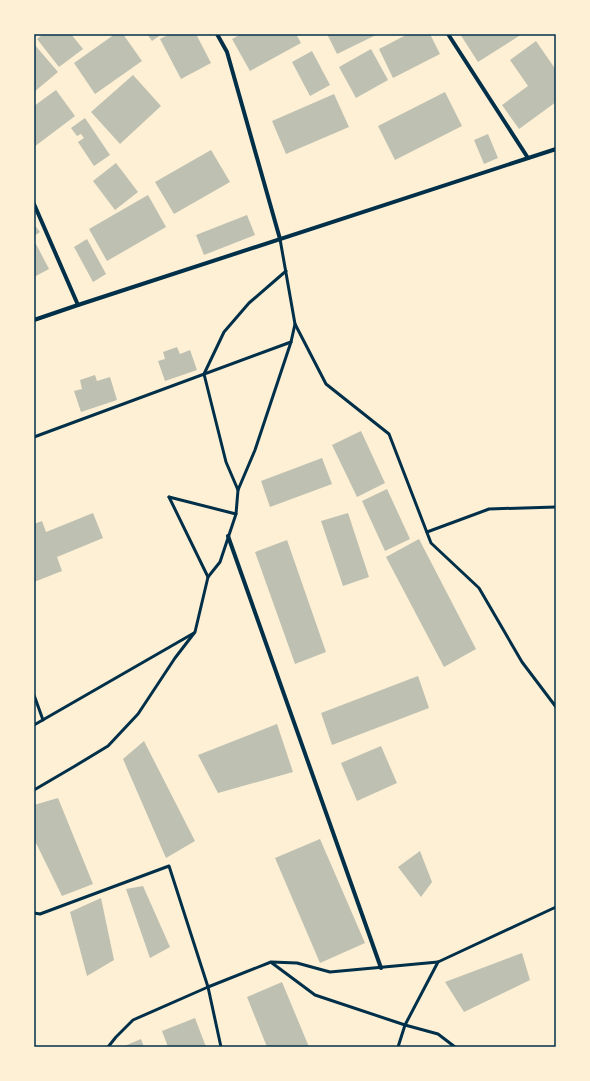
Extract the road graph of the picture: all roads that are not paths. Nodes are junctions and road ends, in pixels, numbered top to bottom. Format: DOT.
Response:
graph roads {
  1 [pos="217,34"];
  2 [pos="448,34"];
  3 [pos="556,149"];
  4 [pos="528,158"];
  5 [pos="34,204"];
  6 [pos="280,239"];
  7 [pos="286,271"];
  8 [pos="78,305"];
  9 [pos="34,320"];
  10 [pos="295,324"];
  11 [pos="291,342"];
  12 [pos="204,374"];
  13 [pos="34,438"];
  14 [pos="238,490"];
  15 [pos="556,507"];
  16 [pos="236,514"];
  17 [pos="427,532"];
  18 [pos="228,536"];
  19 [pos="208,577"];
  20 [pos="196,632"];
  21 [pos="34,695"];
  22 [pos="556,707"];
  23 [pos="42,720"];
  24 [pos="34,725"];
  25 [pos="34,790"];
  26 [pos="556,907"];
  27 [pos="34,912"];
  28 [pos="271,962"];
  29 [pos="438,962"];
  30 [pos="381,968"];
  31 [pos="208,987"];
  32 [pos="405,1025"];
  33 [pos="108,1047"];
  34 [pos="221,1047"];
  35 [pos="398,1047"];
  36 [pos="455,1047"];
  1 -- 6 [label="street"];
  2 -- 4 [label="street"];
  3 -- 4 [label="street"];
  4 -- 6 [label="street"];
  5 -- 8 [label="street"];
  6 -- 7 [label="lane"];
  6 -- 8 [label="street"];
  7 -- 10 [label="lane"];
  7 -- 12 [label="lane"];
  8 -- 9 [label="street"];
  10 -- 11 [label="lane"];
  10 -- 17 [label="lane"];
  11 -- 12 [label="lane"];
  11 -- 14 [label="lane"];
  12 -- 13 [label="lane"];
  12 -- 14 [label="lane"];
  14 -- 16 [label="lane"];
  15 -- 17 [label="lane"];
  16 -- 18 [label="lane"];
  16 -- 19 [label="lane"];
  17 -- 22 [label="lane"];
  18 -- 19 [label="lane"];
  18 -- 30 [label="street"];
  19 -- 20 [label="lane"];
  20 -- 23 [label="lane"];
  20 -- 25 [label="lane"];
  21 -- 23 [label="lane"];
  23 -- 24 [label="lane"];
  26 -- 29 [label="lane"];
  27 -- 31 [label="lane"];
  28 -- 30 [label="lane"];
  28 -- 31 [label="lane"];
  28 -- 32 [label="lane"];
  29 -- 30 [label="lane"];
  29 -- 32 [label="lane"];
  31 -- 33 [label="lane"];
  31 -- 34 [label="lane"];
  32 -- 35 [label="lane"];
  32 -- 36 [label="lane"];
}
